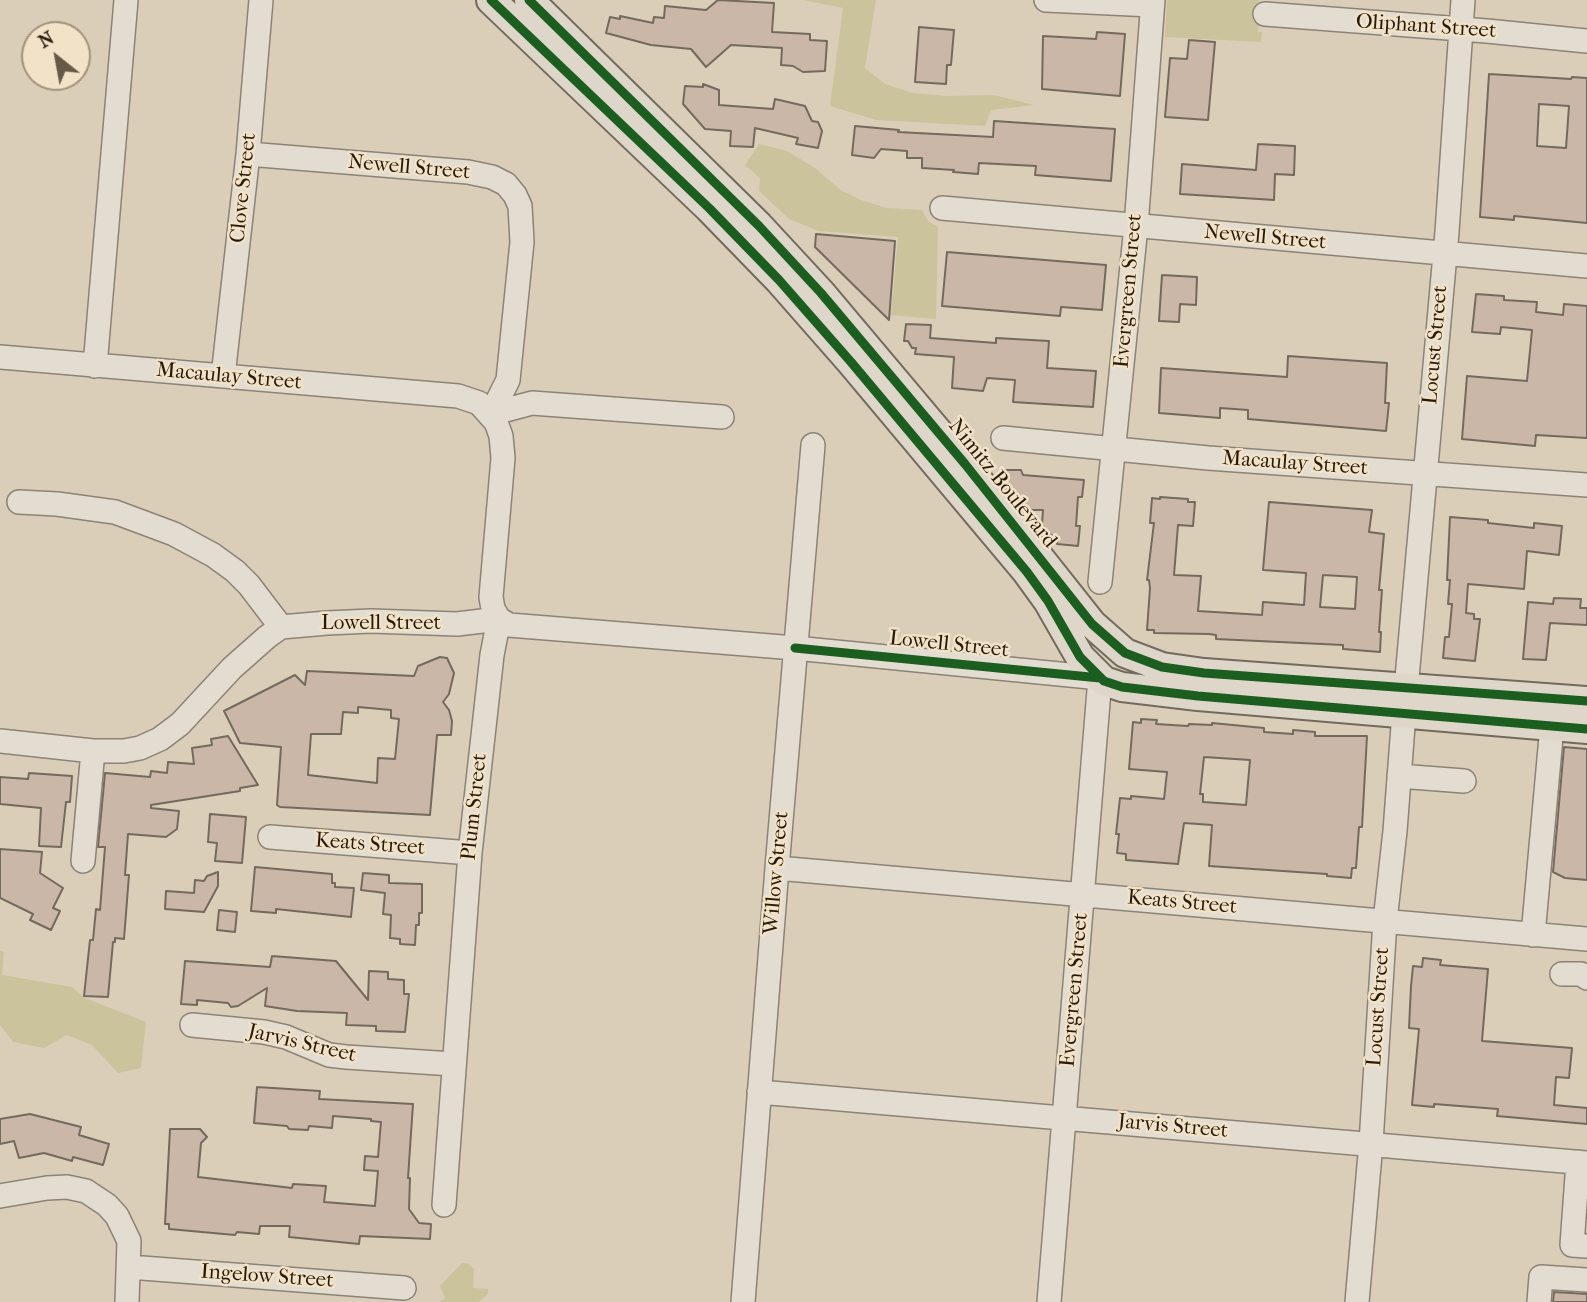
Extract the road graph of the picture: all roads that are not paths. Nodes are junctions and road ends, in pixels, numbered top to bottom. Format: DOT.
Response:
graph roads {
  1 [pos="126,0"];
  2 [pos="261,0"];
  3 [pos="491,0"];
  4 [pos="529,0"];
  5 [pos="1046,0"];
  6 [pos="1463,0"];
  7 [pos="1152,3"];
  8 [pos="1265,14"];
  9 [pos="1460,29"];
  10 [pos="1587,41"];
  11 [pos="248,154"];
  12 [pos="942,208"];
  13 [pos="1136,226"];
  14 [pos="1444,254"];
  15 [pos="1587,267"];
  16 [pos="0,356"];
  17 [pos="95,366"];
  18 [pos="223,376"];
  19 [pos="491,414"];
  20 [pos="722,417"];
  21 [pos="1003,439"];
  22 [pos="813,445"];
  23 [pos="1114,448"];
  24 [pos="1424,474"];
  25 [pos="1587,485"];
  26 [pos="19,502"];
  27 [pos="1100,582"];
  28 [pos="499,619"];
  29 [pos="281,627"];
  30 [pos="795,648"];
  31 [pos="1179,670"];
  32 [pos="1100,678"];
  33 [pos="1405,701"];
  34 [pos="1587,701"];
  35 [pos="1552,726"];
  36 [pos="1587,729"];
  37 [pos="0,741"];
  38 [pos="93,751"];
  39 [pos="1399,776"];
  40 [pos="1464,781"];
  41 [pos="270,837"];
  42 [pos="470,853"];
  43 [pos="83,861"];
  44 [pos="777,868"];
  45 [pos="1083,894"];
  46 [pos="1385,920"];
  47 [pos="1533,935"];
  48 [pos="1587,939"];
  49 [pos="1562,974"];
  50 [pos="1587,978"];
  51 [pos="192,1025"];
  52 [pos="453,1064"];
  53 [pos="760,1092"];
  54 [pos="1064,1118"];
  55 [pos="1371,1143"];
  56 [pos="1583,1162"];
  57 [pos="0,1196"];
  58 [pos="444,1205"];
  59 [pos="1587,1246"];
  60 [pos="129,1267"];
  61 [pos="1587,1280"];
  62 [pos="404,1288"];
  63 [pos="127,1302"];
  64 [pos="743,1302"];
  65 [pos="1049,1302"];
  66 [pos="1357,1302"];
  67 [pos="1539,1302"];
  1 -- 17 [label="street"];
  2 -- 11 [label="street, Clove Street"];
  3 -- 32 [label="main road, Nimitz Boulevard"];
  4 -- 31 [label="main road, Nimitz Boulevard"];
  5 -- 7 [label="street"];
  6 -- 9 [label="street, Locust Street"];
  7 -- 13 [label="street, Evergreen Street"];
  8 -- 9 [label="street, Oliphant Street"];
  9 -- 10 [label="street, Oliphant Street"];
  9 -- 14 [label="street, Locust Street"];
  11 -- 18 [label="street, Clove Street"];
  11 -- 19 [label="street, Newell Street"];
  12 -- 13 [label="street, Newell Street"];
  13 -- 14 [label="street, Newell Street"];
  13 -- 23 [label="street, Evergreen Street"];
  14 -- 15 [label="street, Newell Street"];
  14 -- 24 [label="street, Locust Street"];
  16 -- 17 [label="street, Macaulay Street"];
  17 -- 18 [label="street, Macaulay Street"];
  18 -- 19 [label="street, Macaulay Street"];
  19 -- 20 [label="street"];
  19 -- 28 [label="street, Plum Street"];
  21 -- 23 [label="street, Macaulay Street"];
  22 -- 30 [label="street, Willow Street"];
  23 -- 24 [label="street, Macaulay Street"];
  23 -- 27 [label="street, Evergreen Street"];
  24 -- 25 [label="street, Macaulay Street"];
  24 -- 33 [label="street, Locust Street"];
  26 -- 29 [label="street"];
  28 -- 29 [label="street, Lowell Street"];
  28 -- 30 [label="street, Lowell Street"];
  28 -- 42 [label="street, Plum Street"];
  29 -- 38 [label="street"];
  30 -- 32 [label="street, Lowell Street"];
  30 -- 44 [label="street, Willow Street"];
  31 -- 32 [label="main road"];
  31 -- 33 [label="main road, Nimitz Boulevard"];
  32 -- 33 [label="main road, Nimitz Boulevard"];
  32 -- 45 [label="street, Evergreen Street"];
  33 -- 34 [label="main road, Nimitz Boulevard"];
  33 -- 35 [label="main road, Nimitz Boulevard"];
  33 -- 39 [label="street, Locust Street"];
  35 -- 36 [label="main road, Nimitz Boulevard"];
  35 -- 47 [label="street"];
  37 -- 38 [label="street"];
  38 -- 43 [label="street"];
  39 -- 40 [label="street"];
  39 -- 46 [label="street, Locust Street"];
  41 -- 42 [label="street, Keats Street"];
  42 -- 52 [label="street, Plum Street"];
  44 -- 45 [label="street, Keats Street"];
  44 -- 53 [label="street, Willow Street"];
  45 -- 46 [label="street, Keats Street"];
  45 -- 54 [label="street, Evergreen Street"];
  46 -- 47 [label="street, Keats Street"];
  46 -- 55 [label="street, Locust Street"];
  47 -- 48 [label="street, Keats Street"];
  49 -- 50 [label="street"];
  51 -- 52 [label="street, Jarvis Street"];
  52 -- 58 [label="street, Plum Street"];
  53 -- 54 [label="street, Jarvis Street"];
  53 -- 64 [label="street, Willow Street"];
  54 -- 55 [label="street, Jarvis Street"];
  54 -- 65 [label="street, Evergreen Street"];
  55 -- 56 [label="street, Jarvis Street"];
  55 -- 66 [label="street, Locust Street"];
  56 -- 59 [label="street"];
  57 -- 60 [label="street"];
  60 -- 62 [label="street, Ingelow Street"];
  60 -- 63 [label="street"];
  61 -- 67 [label="street"];
}
